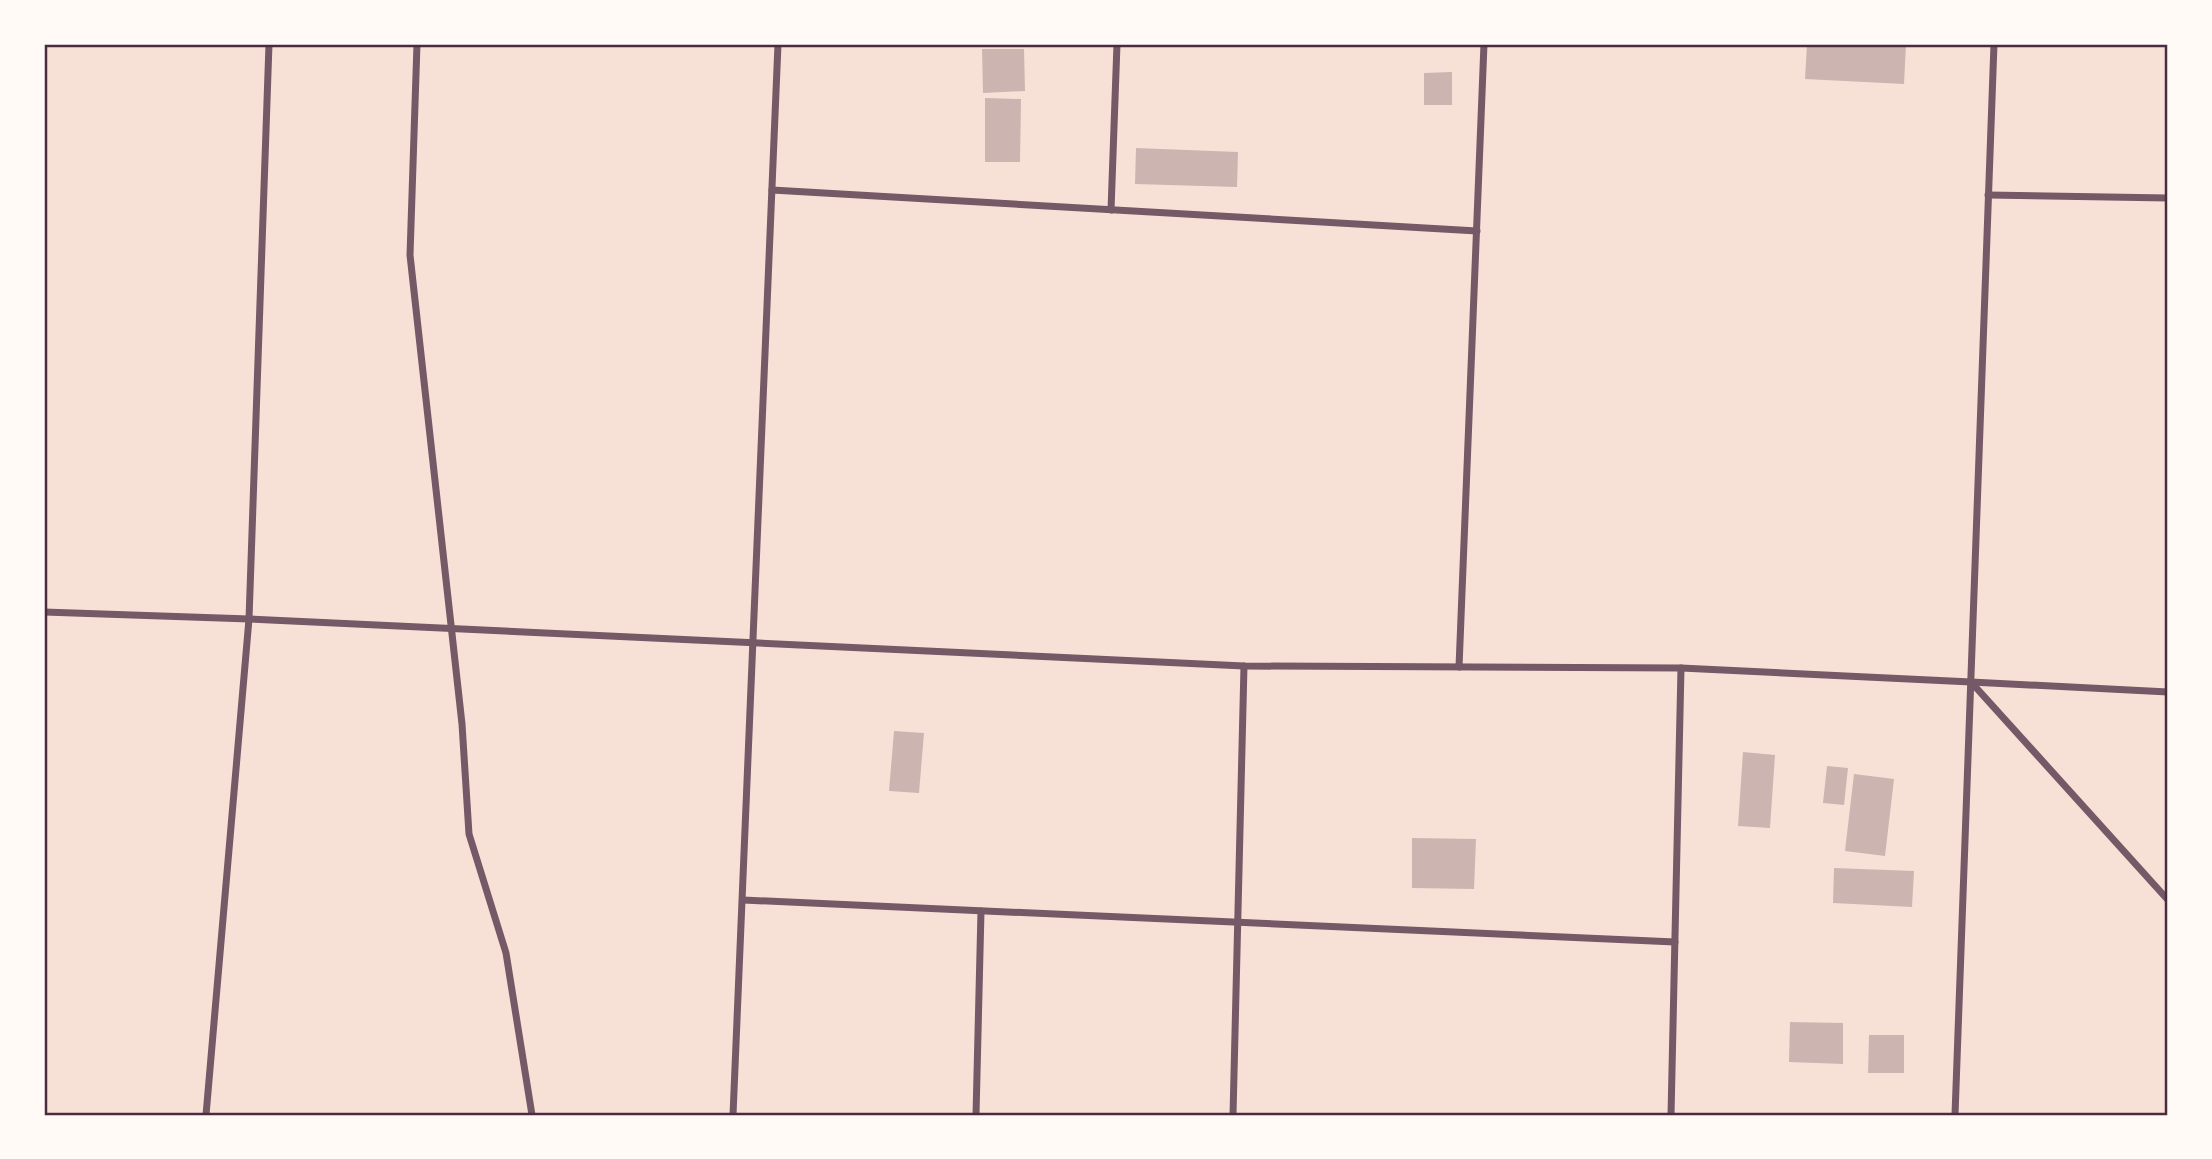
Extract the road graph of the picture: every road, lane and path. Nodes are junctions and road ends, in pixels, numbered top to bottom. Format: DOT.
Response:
graph roads {
  1 [pos="270,44"];
  2 [pos="417,44"];
  3 [pos="778,44"];
  4 [pos="1117,44"];
  5 [pos="1484,44"];
  6 [pos="1994,44"];
  7 [pos="772,190"];
  8 [pos="1989,195"];
  9 [pos="2168,198"];
  10 [pos="1111,210"];
  11 [pos="1476,231"];
  12 [pos="44,612"];
  13 [pos="249,619"];
  14 [pos="452,628"];
  15 [pos="754,642"];
  16 [pos="1244,666"];
  17 [pos="1459,667"];
  18 [pos="1681,668"];
  19 [pos="1971,682"];
  20 [pos="2168,692"];
  21 [pos="743,900"];
  22 [pos="2168,900"];
  23 [pos="981,911"];
  24 [pos="1237,923"];
  25 [pos="1675,942"];
  26 [pos="206,1115"];
  27 [pos="532,1115"];
  28 [pos="733,1115"];
  29 [pos="976,1115"];
  30 [pos="1233,1115"];
  31 [pos="1671,1115"];
  32 [pos="1955,1115"];
  1 -- 13 [label="street"];
  2 -- 14 [label="street"];
  3 -- 7 [label="street"];
  4 -- 10 [label="street"];
  5 -- 11 [label="street"];
  6 -- 8 [label="street"];
  7 -- 10 [label="street"];
  7 -- 15 [label="street"];
  8 -- 9 [label="street"];
  8 -- 19 [label="street"];
  10 -- 11 [label="street"];
  11 -- 17 [label="street"];
  12 -- 13 [label="street"];
  13 -- 14 [label="street"];
  13 -- 26 [label="street"];
  14 -- 15 [label="street"];
  14 -- 27 [label="street"];
  15 -- 16 [label="street"];
  15 -- 21 [label="street"];
  16 -- 17 [label="street"];
  16 -- 24 [label="street"];
  17 -- 18 [label="street"];
  18 -- 19 [label="street"];
  18 -- 25 [label="street"];
  19 -- 20 [label="street"];
  19 -- 22 [label="street"];
  19 -- 32 [label="street"];
  21 -- 23 [label="street"];
  21 -- 28 [label="street"];
  23 -- 24 [label="street"];
  23 -- 29 [label="street"];
  24 -- 25 [label="street"];
  24 -- 30 [label="street"];
  25 -- 31 [label="street"];
}
